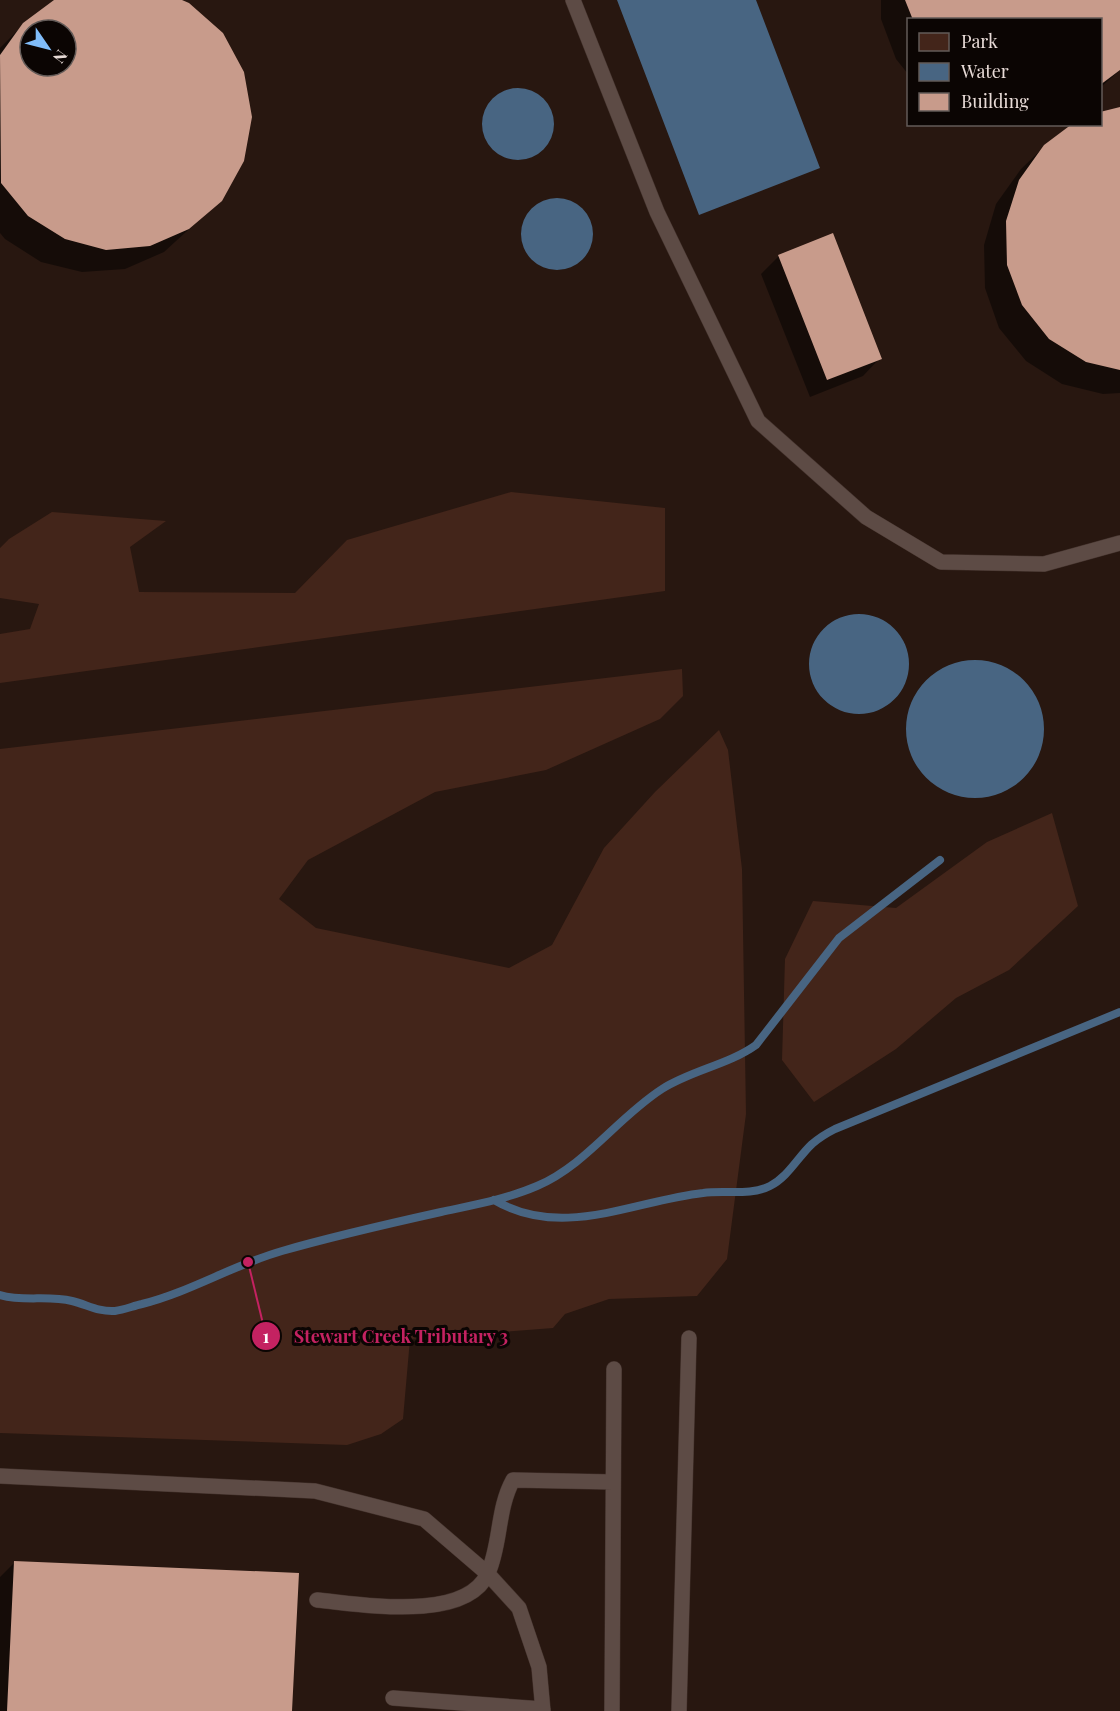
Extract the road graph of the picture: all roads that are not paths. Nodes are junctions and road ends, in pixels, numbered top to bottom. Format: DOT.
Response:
graph roads {
  1 [pos="573,0"];
  2 [pos="1120,543"];
  3 [pos="689,1338"];
  4 [pos="614,1370"];
  5 [pos="0,1476"];
  6 [pos="613,1482"];
  7 [pos="488,1574"];
  8 [pos="317,1600"];
  9 [pos="393,1698"];
  10 [pos="543,1710"];
  11 [pos="612,1711"];
  12 [pos="679,1711"];
  1 -- 2 [label="lane"];
  3 -- 12 [label="lane"];
  4 -- 6 [label="lane"];
  5 -- 7 [label="lane"];
  6 -- 7 [label="lane"];
  6 -- 11 [label="lane"];
  7 -- 8 [label="lane"];
  7 -- 10 [label="lane"];
  9 -- 10 [label="lane"];
}
